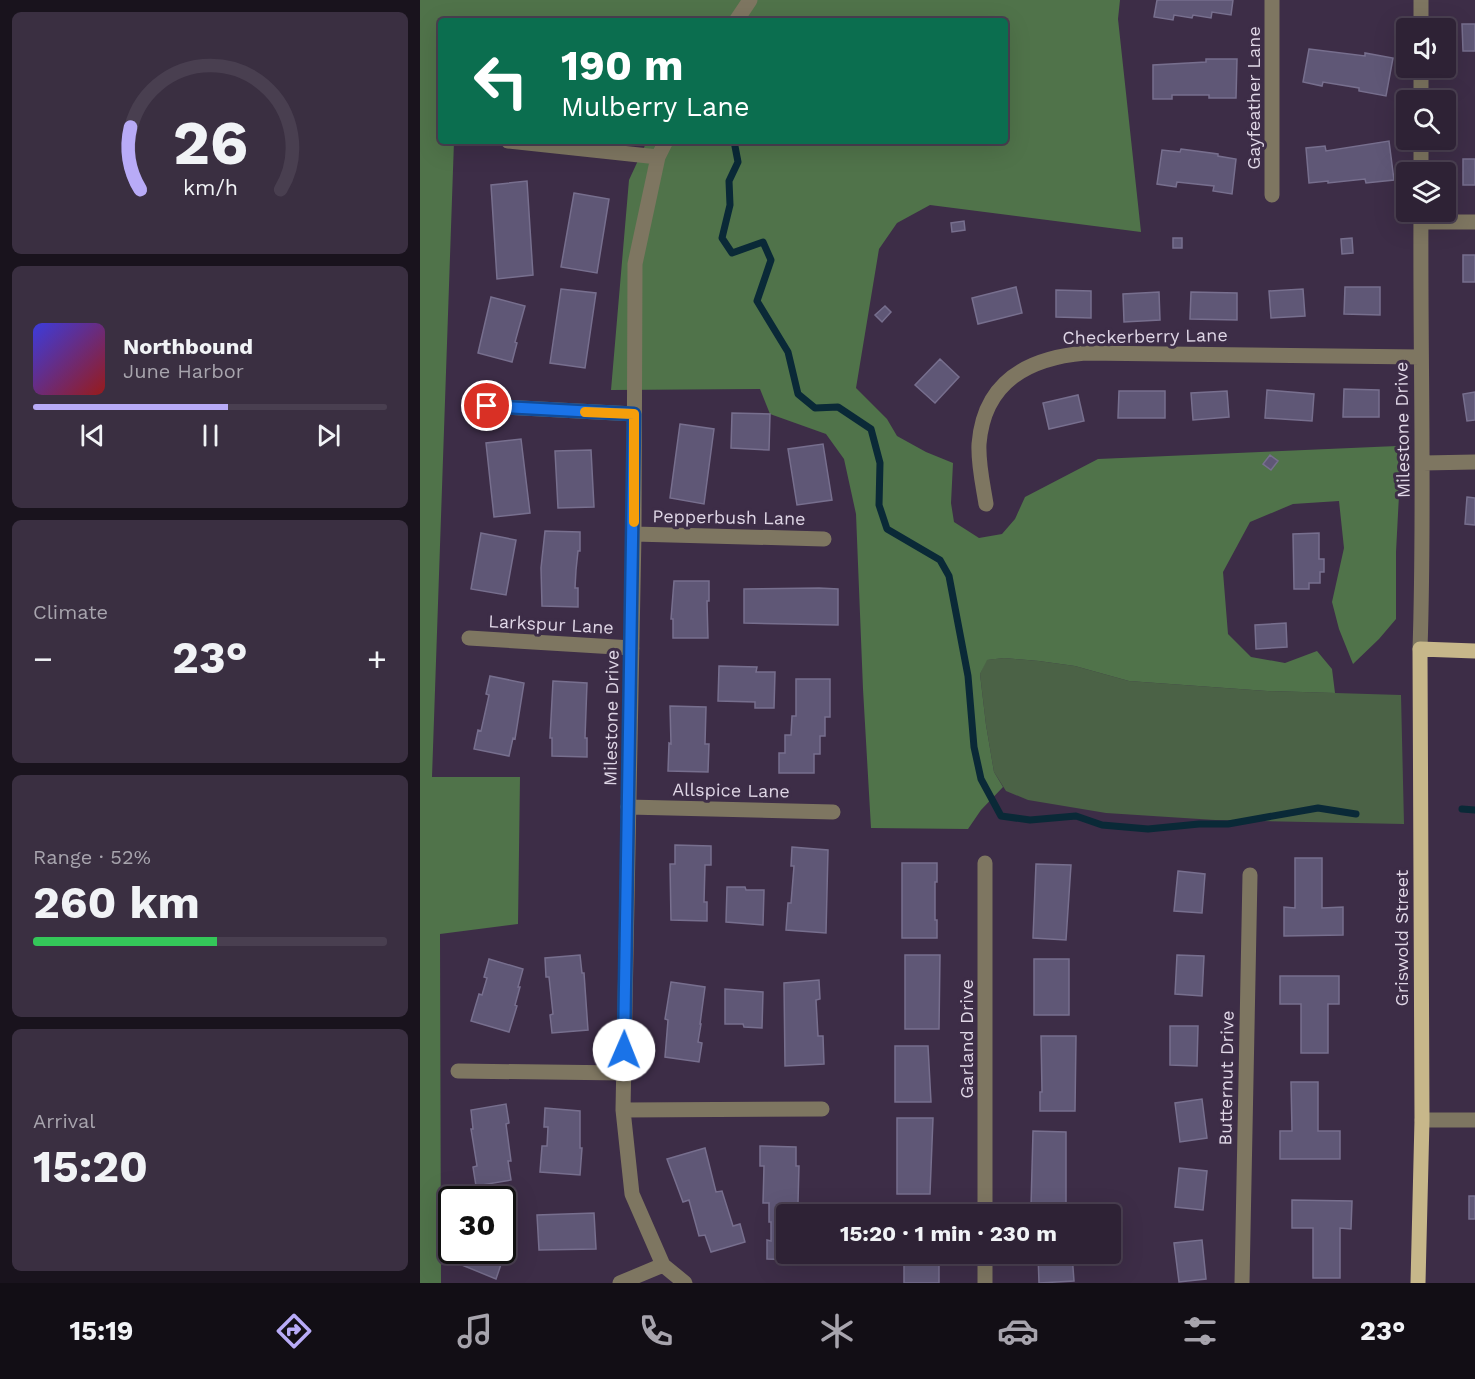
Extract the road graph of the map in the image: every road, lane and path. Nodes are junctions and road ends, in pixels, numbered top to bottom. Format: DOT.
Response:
graph roads {
  1 [pos="750,0"];
  2 [pos="1272,0"];
  3 [pos="1421,0"];
  4 [pos="738,18"];
  5 [pos="1421,18"];
  6 [pos="536,144"];
  7 [pos="664,144"];
  8 [pos="658,157"];
  9 [pos="1272,195"];
  10 [pos="1456,220"];
  11 [pos="1420,222"];
  12 [pos="1475,222"];
  13 [pos="1420,357"];
  14 [pos="487,406"];
  15 [pos="634,414"];
  16 [pos="1475,462"];
  17 [pos="1423,463"];
  18 [pos="986,504"];
  19 [pos="634,534"];
  20 [pos="824,539"];
  21 [pos="469,638"];
  22 [pos="632,648"];
  23 [pos="1420,649"];
  24 [pos="1475,651"];
  25 [pos="628,807"];
  26 [pos="833,812"];
  27 [pos="985,863"];
  28 [pos="1250,874"];
  29 [pos="458,1071"];
  30 [pos="624,1072"];
  31 [pos="822,1109"];
  32 [pos="623,1110"];
  33 [pos="1422,1120"];
  34 [pos="1475,1120"];
  35 [pos="985,1204"];
  36 [pos="985,1264"];
  37 [pos="663,1265"];
  38 [pos="620,1283"];
  39 [pos="685,1283"];
  40 [pos="985,1283"];
  41 [pos="1242,1283"];
  42 [pos="1418,1283"];
  1 -- 4 [label="street"];
  2 -- 9 [label="street, Gayfeather Lane"];
  3 -- 5 [label="street"];
  6 -- 8 [label="street"];
  7 -- 8 [label="street, Milestone Drive"];
  8 -- 15 [label="street, Milestone Drive"];
  10 -- 12 [label="street"];
  11 -- 13 [label="street, Milestone Drive"];
  13 -- 17 [label="street, Milestone Drive"];
  13 -- 18 [label="street, Checkerberry Lane"];
  14 -- 15 [label="street"];
  15 -- 19 [label="street, Milestone Drive"];
  16 -- 17 [label="street"];
  17 -- 23 [label="street, Milestone Drive"];
  19 -- 20 [label="street, Pepperbush Lane"];
  19 -- 22 [label="street, Milestone Drive"];
  21 -- 22 [label="street, Larkspur Lane"];
  22 -- 25 [label="street, Milestone Drive"];
  23 -- 24 [label="main road"];
  23 -- 33 [label="main road, Griswold Street"];
  25 -- 26 [label="street, Allspice Lane"];
  25 -- 30 [label="street, Milestone Drive"];
  27 -- 35 [label="street, Garland Drive"];
  28 -- 41 [label="street, Butternut Drive"];
  29 -- 30 [label="street"];
  30 -- 32 [label="street, Milestone Drive"];
  31 -- 32 [label="street"];
  32 -- 37 [label="street, Milestone Drive"];
  33 -- 34 [label="street"];
  33 -- 42 [label="main road, Griswold Street"];
  36 -- 40 [label="street"];
  37 -- 38 [label="street"];
  37 -- 39 [label="street, Milestone Drive"];
}
